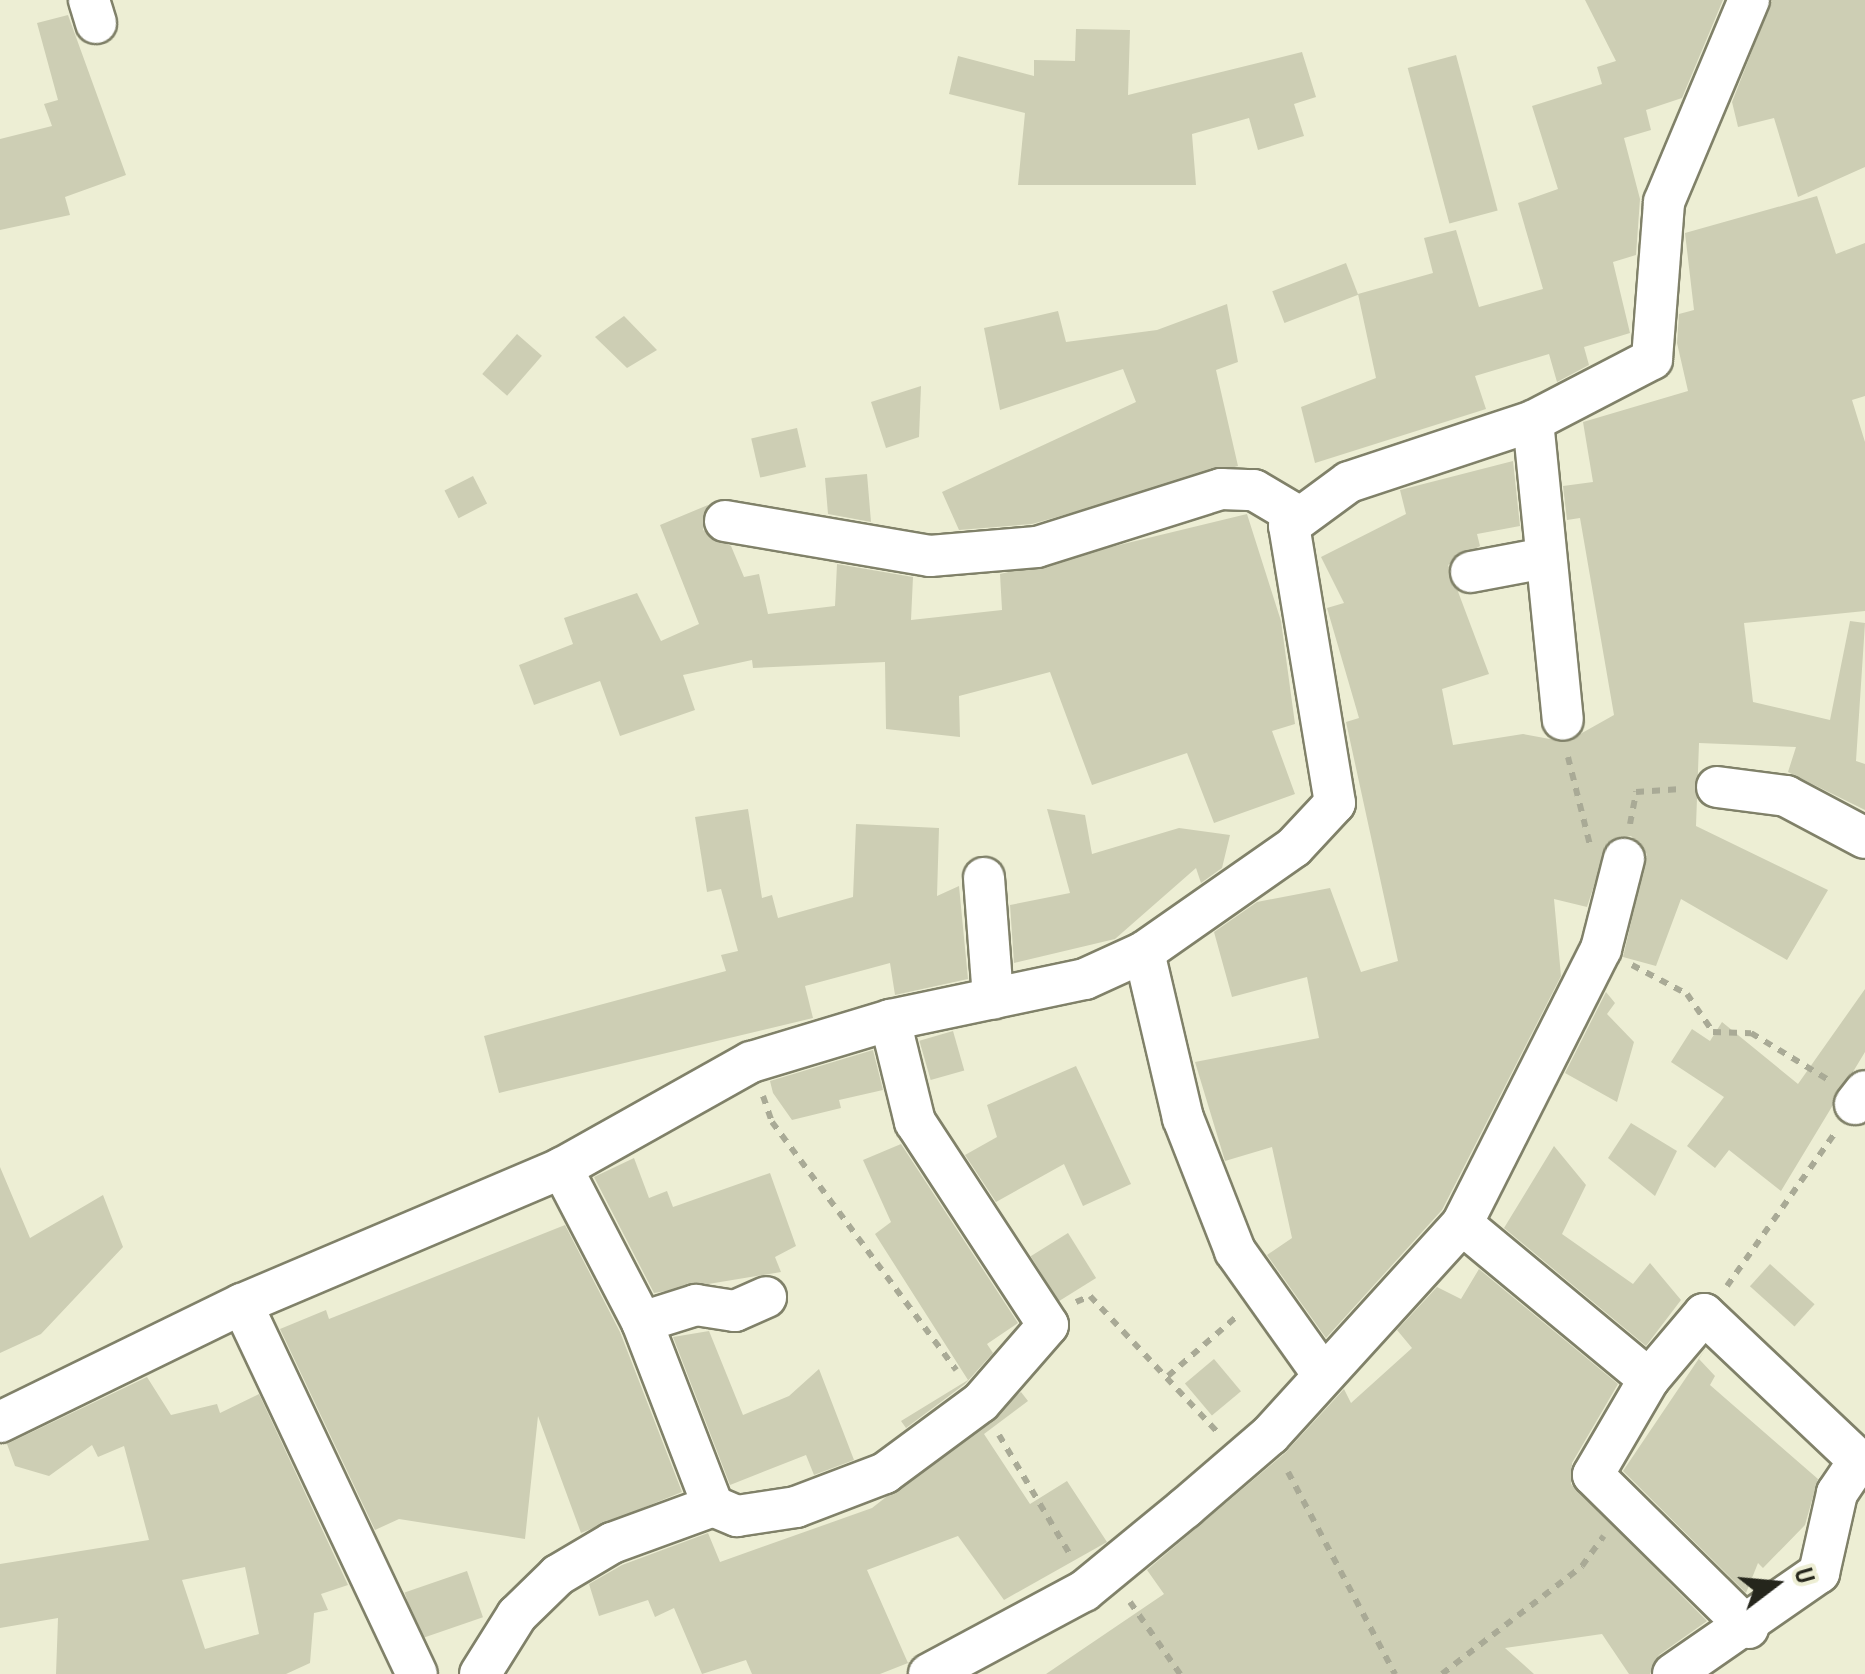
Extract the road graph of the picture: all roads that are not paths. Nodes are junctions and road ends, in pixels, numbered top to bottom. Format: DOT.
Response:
graph roads {
  1 [pos="1748,0"];
  2 [pos="1534,421"];
  3 [pos="1298,516"];
  4 [pos="725,521"];
  5 [pos="1546,558"];
  6 [pos="1471,572"];
  7 [pos="1563,719"];
  8 [pos="1717,787"];
  9 [pos="1865,838"];
  10 [pos="1624,859"];
  11 [pos="984,878"];
  12 [pos="1144,952"];
  13 [pos="992,999"];
  14 [pos="890,1020"];
  15 [pos="562,1168"];
  16 [pos="1462,1224"];
  17 [pos="766,1297"];
  18 [pos="242,1304"];
  19 [pos="642,1322"];
  20 [pos="1321,1372"];
  21 [pos="1648,1379"];
  22 [pos="0,1422"];
  23 [pos="1862,1464"];
  24 [pos="714,1506"];
  25 [pos="1748,1628"];
  26 [pos="417,1674"];
  27 [pos="480,1674"];
  28 [pos="929,1674"];
  29 [pos="1673,1674"];
  1 -- 2 [label="street"];
  2 -- 3 [label="street"];
  2 -- 5 [label="street"];
  3 -- 4 [label="street"];
  3 -- 12 [label="street"];
  5 -- 6 [label="street"];
  5 -- 7 [label="street"];
  8 -- 9 [label="street"];
  10 -- 16 [label="street"];
  11 -- 13 [label="street"];
  12 -- 13 [label="street"];
  12 -- 20 [label="street"];
  13 -- 14 [label="street"];
  14 -- 15 [label="street"];
  14 -- 24 [label="street"];
  15 -- 18 [label="street"];
  15 -- 19 [label="street"];
  16 -- 20 [label="street"];
  16 -- 21 [label="street"];
  17 -- 19 [label="street"];
  18 -- 22 [label="street"];
  18 -- 26 [label="street"];
  19 -- 24 [label="street"];
  20 -- 28 [label="street"];
  21 -- 23 [label="street"];
  21 -- 25 [label="street"];
  23 -- 25 [label="street"];
  24 -- 27 [label="street"];
  25 -- 29 [label="street"];
}
